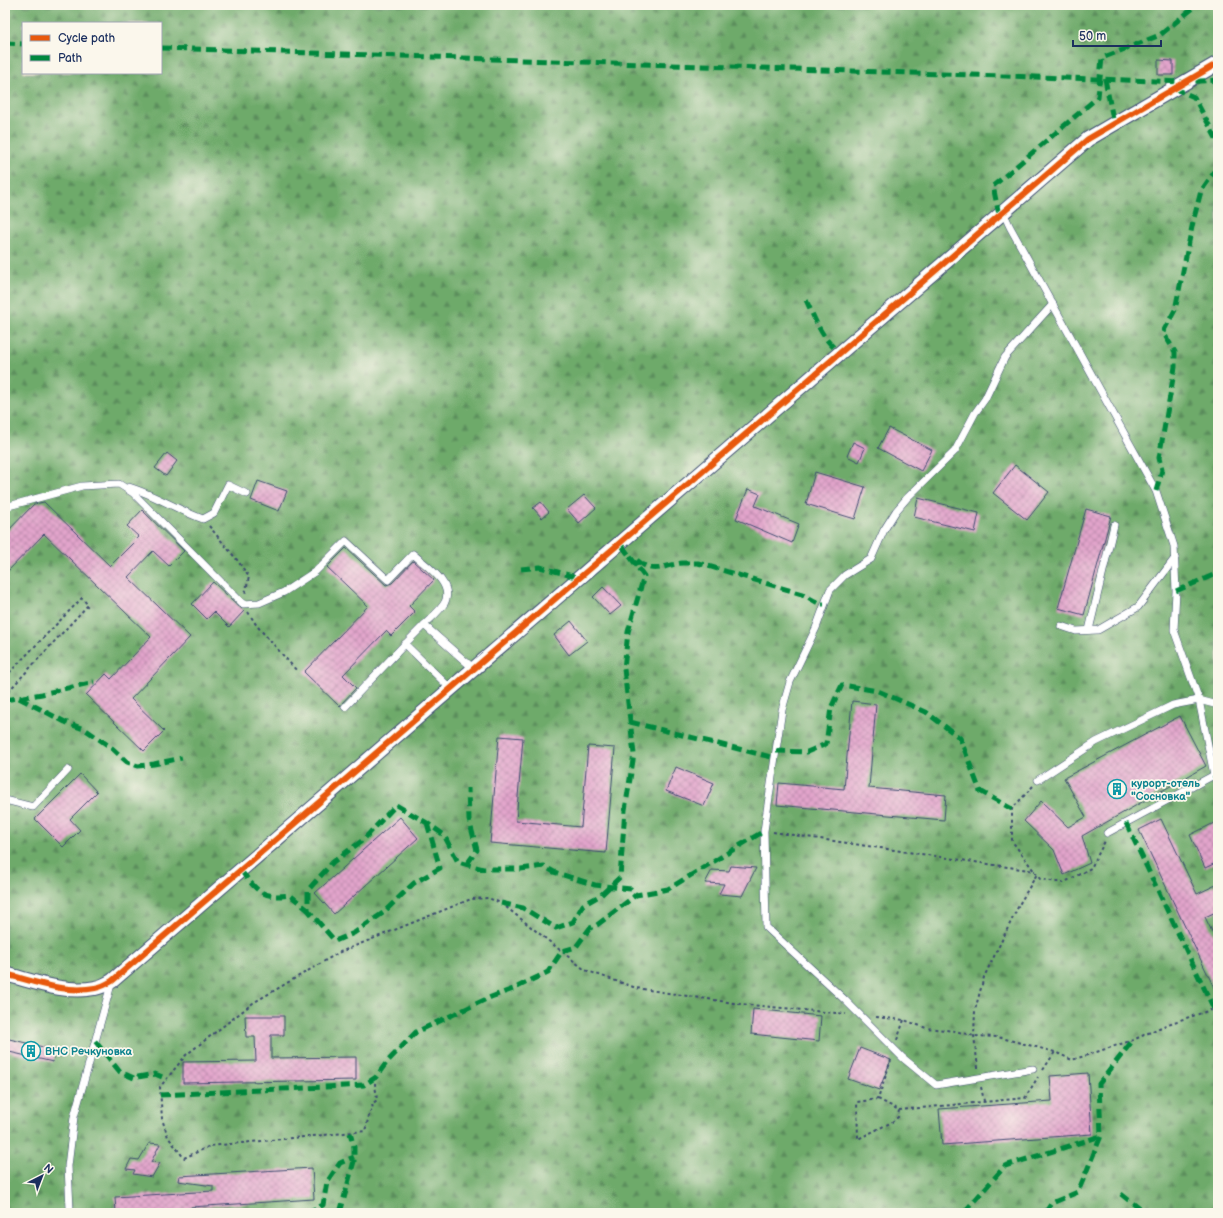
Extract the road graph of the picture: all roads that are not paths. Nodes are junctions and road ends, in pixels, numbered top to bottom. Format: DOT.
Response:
graph roads {
  1 [pos="1218,62"];
  2 [pos="1003,212"];
  3 [pos="1053,304"];
  4 [pos="119,484"];
  5 [pos="247,494"];
  6 [pos="5,507"];
  7 [pos="1114,525"];
  8 [pos="1175,558"];
  9 [pos="424,625"];
  10 [pos="1061,626"];
  11 [pos="1089,630"];
  12 [pos="405,644"];
  13 [pos="474,669"];
  14 [pos="451,689"];
  15 [pos="1199,700"];
  16 [pos="1218,705"];
  17 [pos="345,707"];
  18 [pos="68,770"];
  19 [pos="1214,775"];
  20 [pos="1038,780"];
  21 [pos="1218,784"];
  22 [pos="5,800"];
  23 [pos="1107,833"];
  24 [pos="5,974"];
  25 [pos="112,981"];
  26 [pos="1033,1069"];
  27 [pos="72,1213"];
  1 -- 2 [label="street"];
  2 -- 3 [label="lane"];
  2 -- 13 [label="street"];
  3 -- 8 [label="lane"];
  3 -- 26 [label="lane"];
  4 -- 5 [label="lane"];
  4 -- 6 [label="lane"];
  4 -- 9 [label="lane"];
  7 -- 11 [label="lane"];
  8 -- 11 [label="lane"];
  8 -- 15 [label="lane"];
  9 -- 12 [label="lane"];
  9 -- 13 [label="lane"];
  10 -- 11 [label="lane"];
  12 -- 14 [label="lane"];
  12 -- 17 [label="lane"];
  13 -- 14 [label="street"];
  14 -- 25 [label="street"];
  15 -- 16 [label="lane"];
  15 -- 19 [label="lane"];
  15 -- 20 [label="lane"];
  18 -- 22 [label="lane"];
  19 -- 21 [label="lane"];
  19 -- 23 [label="lane"];
  24 -- 25 [label="street"];
  25 -- 27 [label="lane"];
}
